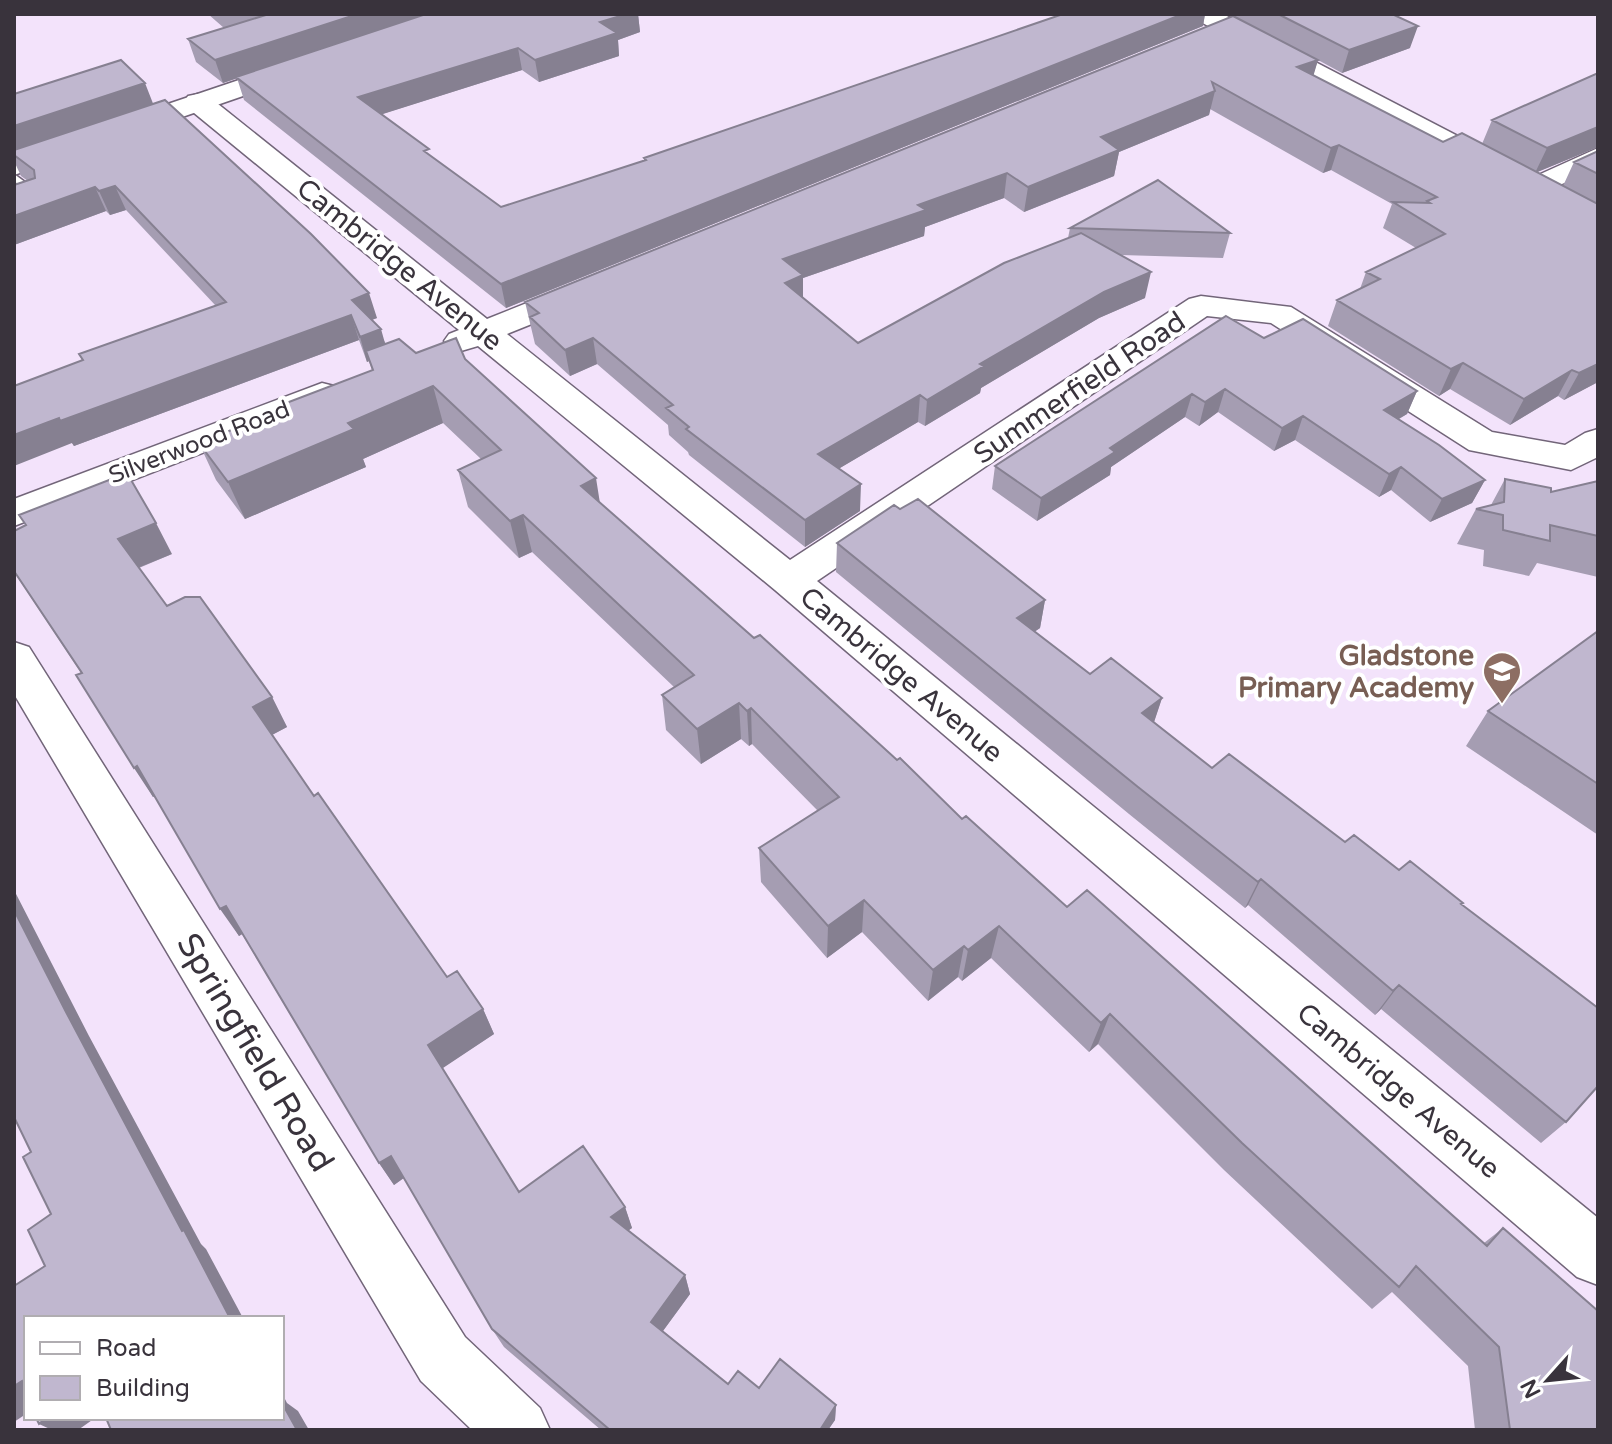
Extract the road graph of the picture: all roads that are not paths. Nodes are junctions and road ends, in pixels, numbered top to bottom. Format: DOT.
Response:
graph roads {
  1 [pos="1217,20"];
  2 [pos="1187,44"];
  3 [pos="317,62"];
  4 [pos="198,102"];
  5 [pos="1598,157"];
  6 [pos="14,166"];
  7 [pos="14,178"];
  8 [pos="1535,187"];
  9 [pos="14,208"];
  10 [pos="1598,221"];
  11 [pos="616,278"];
  12 [pos="485,332"];
  13 [pos="440,349"];
  14 [pos="352,383"];
  15 [pos="1598,441"];
  16 [pos="14,513"];
  17 [pos="789,580"];
  18 [pos="14,658"];
  19 [pos="1598,1256"];
  20 [pos="518,1430"];
  1 -- 2 [label="street"];
  1 -- 8 [label="street"];
  3 -- 4 [label="street"];
  4 -- 6 [label="street"];
  4 -- 12 [label="street, Cambridge Avenue"];
  5 -- 8 [label="street"];
  7 -- 9 [label="lane"];
  8 -- 10 [label="street"];
  11 -- 12 [label="street"];
  12 -- 13 [label="street"];
  12 -- 17 [label="street, Cambridge Avenue"];
  14 -- 16 [label="street, Silverwood Road"];
  15 -- 17 [label="street, Summerfield Road"];
  17 -- 19 [label="street, Cambridge Avenue"];
  18 -- 20 [label="street, Springfield Road"];
}
